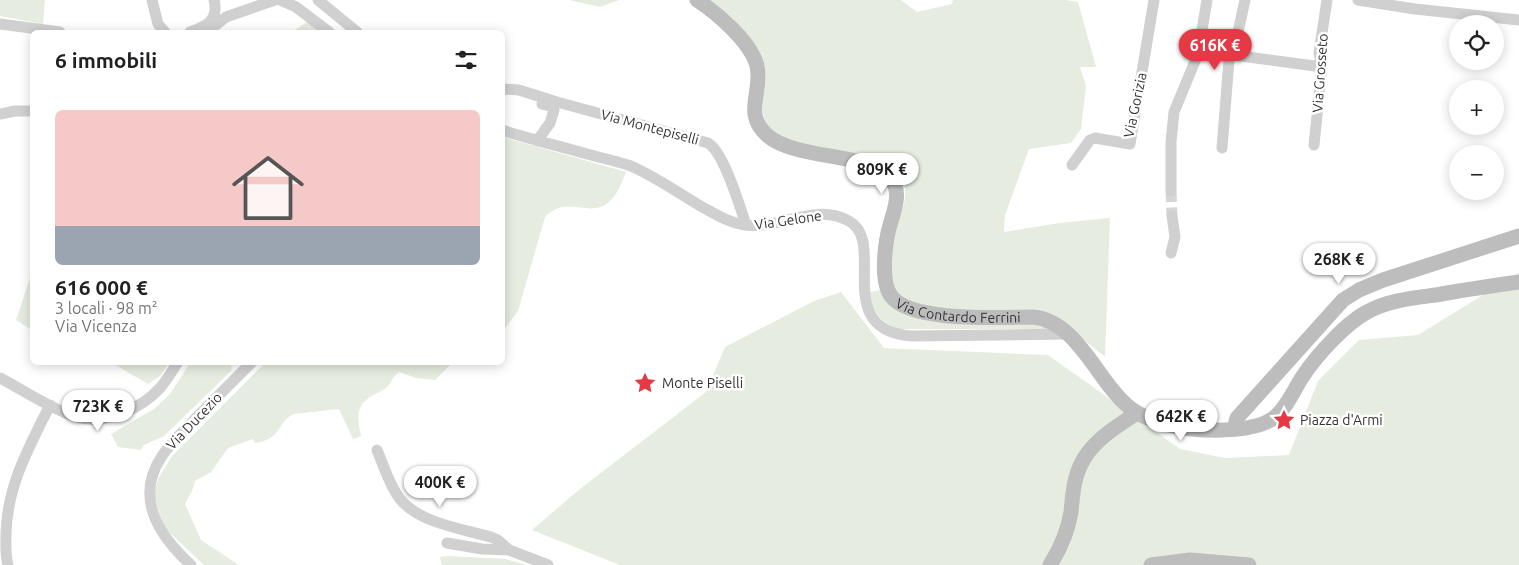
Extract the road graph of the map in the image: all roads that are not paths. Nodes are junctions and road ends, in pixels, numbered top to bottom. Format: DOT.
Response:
graph roads {
  1 [pos="152,0"];
  2 [pos="214,0"];
  3 [pos="275,0"];
  4 [pos="280,0"];
  5 [pos="318,0"];
  6 [pos="697,0"];
  7 [pos="1154,0"];
  8 [pos="1207,0"];
  9 [pos="1245,0"];
  10 [pos="1327,0"];
  11 [pos="1358,0"];
  12 [pos="1416,4"];
  13 [pos="216,20"];
  14 [pos="1519,20"];
  15 [pos="0,24"];
  16 [pos="45,30"];
  17 [pos="163,30"];
  18 [pos="195,30"];
  19 [pos="208,30"];
  20 [pos="326,30"];
  21 [pos="355,30"];
  22 [pos="1233,55"];
  23 [pos="1322,67"];
  24 [pos="507,89"];
  25 [pos="30,111"];
  26 [pos="0,114"];
  27 [pos="505,131"];
  28 [pos="537,140"];
  29 [pos="1314,145"];
  30 [pos="1222,148"];
  31 [pos="1072,165"];
  32 [pos="1171,191"];
  33 [pos="1172,216"];
  34 [pos="746,225"];
  35 [pos="1519,236"];
  36 [pos="1171,253"];
  37 [pos="1519,282"];
  38 [pos="1067,334"];
  39 [pos="176,365"];
  40 [pos="249,365"];
  41 [pos="0,378"];
  42 [pos="50,405"];
  43 [pos="1137,413"];
  44 [pos="1234,429"];
  45 [pos="377,450"];
  46 [pos="447,543"];
  47 [pos="508,550"];
  48 [pos="8,565"];
  49 [pos="191,565"];
  50 [pos="548,565"];
  51 [pos="1050,565"];
  52 [pos="1151,565"];
  53 [pos="1249,565"];
  1 -- 17 [label="street"];
  2 -- 13 [label="street"];
  3 -- 13 [label="street"];
  4 -- 20 [label="street"];
  5 -- 21 [label="street"];
  6 -- 38 [label="main road, Via Contardo Ferrini"];
  7 -- 31 [label="street, Via Gorizia"];
  8 -- 32 [label="street"];
  9 -- 22 [label="street"];
  10 -- 23 [label="street, Via Grosseto"];
  11 -- 12 [label="street"];
  12 -- 14 [label="street"];
  13 -- 18 [label="street"];
  13 -- 19 [label="street"];
  15 -- 16 [label="street"];
  22 -- 23 [label="street"];
  22 -- 30 [label="street"];
  23 -- 29 [label="street, Via Grosseto"];
  24 -- 28 [label="street"];
  24 -- 34 [label="street, Via Montepiselli"];
  25 -- 26 [label="street"];
  27 -- 28 [label="street, Via Gelone"];
  28 -- 34 [label="street, Via Gelone"];
  33 -- 36 [label="street"];
  34 -- 38 [label="street, Via Gelone"];
  35 -- 44 [label="main road"];
  37 -- 44 [label="main road, Via Contardo Ferrini"];
  38 -- 43 [label="main road, Via Contardo Ferrini"];
  39 -- 42 [label="street"];
  40 -- 49 [label="street, Via Ducezio"];
  41 -- 42 [label="street"];
  42 -- 48 [label="street"];
  43 -- 44 [label="main road, Via Contardo Ferrini"];
  43 -- 51 [label="main road"];
  45 -- 47 [label="street"];
  46 -- 47 [label="street"];
  47 -- 50 [label="street"];
  52 -- 53 [label="main road"];
}
